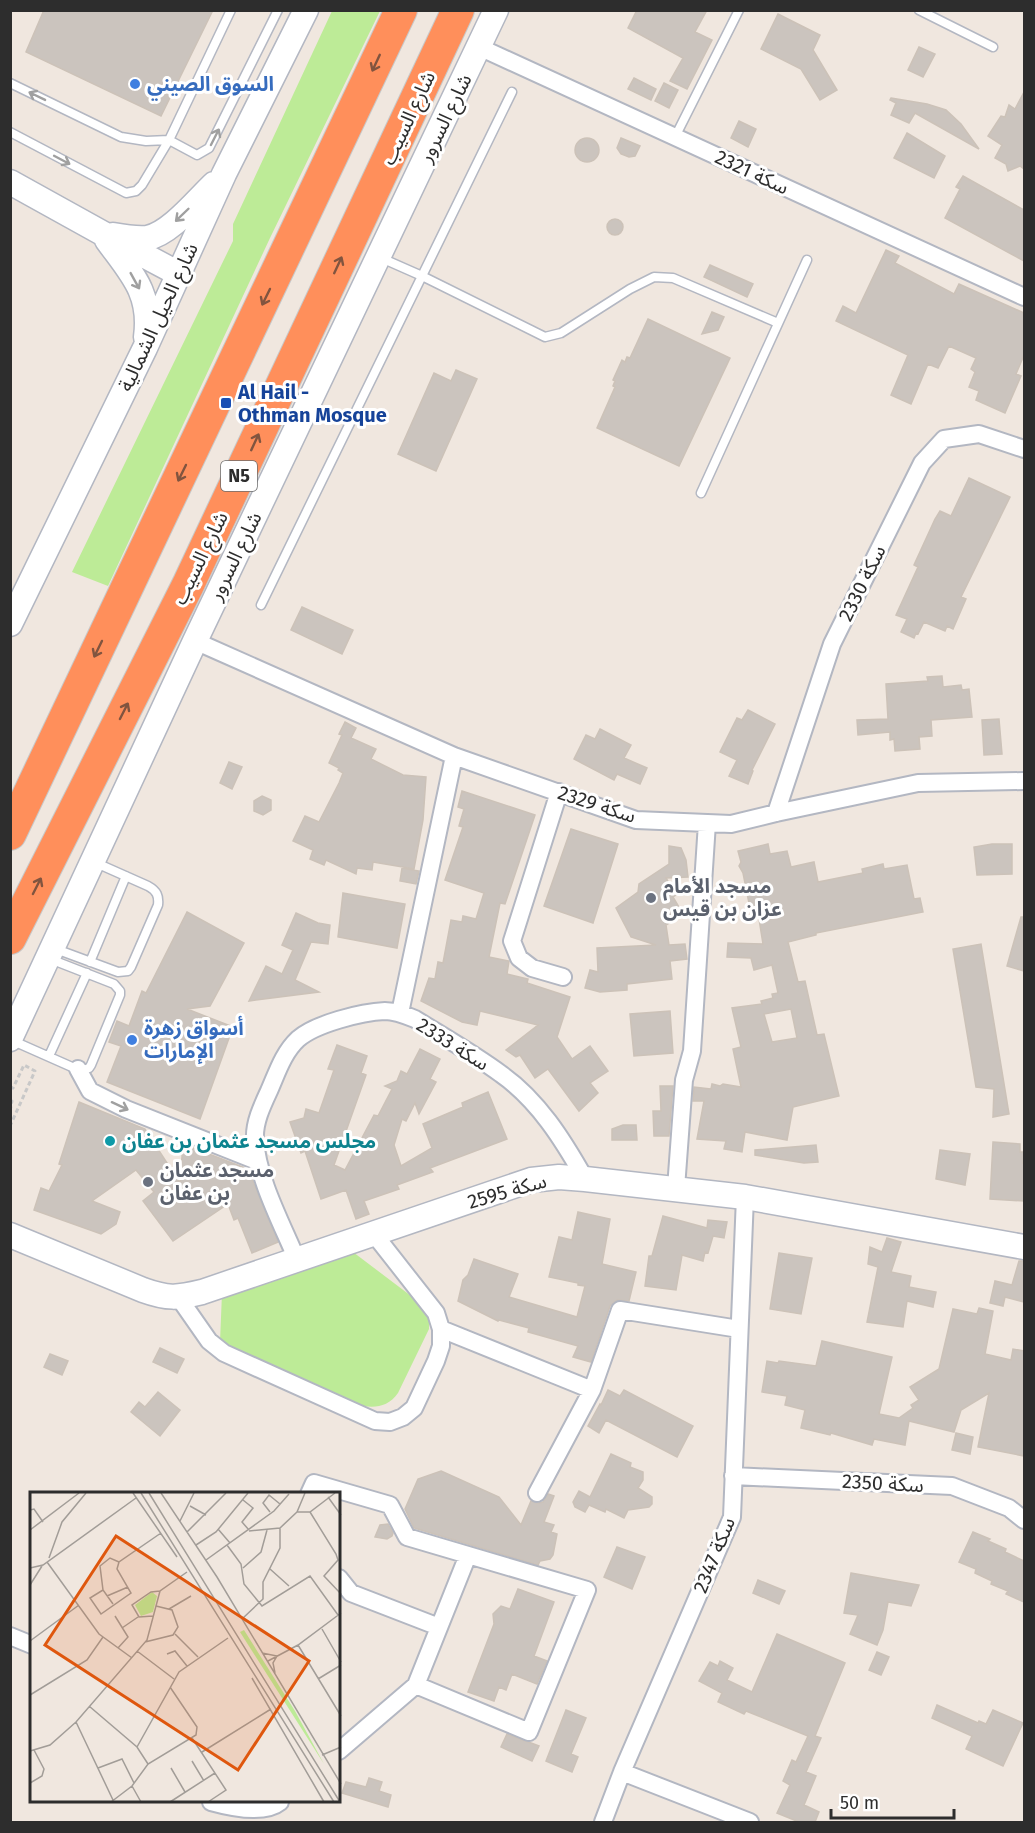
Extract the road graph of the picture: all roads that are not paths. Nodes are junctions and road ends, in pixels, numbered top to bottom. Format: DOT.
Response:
graph roads {
  1 [pos="231,10"];
  2 [pos="278,10"];
  3 [pos="306,10"];
  4 [pos="401,10"];
  5 [pos="458,10"];
  6 [pos="496,10"];
  7 [pos="739,10"];
  8 [pos="919,10"];
  9 [pos="479,46"];
  10 [pos="993,47"];
  11 [pos="10,83"];
  12 [pos="512,92"];
  13 [pos="10,132"];
  14 [pos="675,137"];
  15 [pos="169,140"];
  16 [pos="224,174"];
  17 [pos="10,182"];
  18 [pos="102,233"];
  19 [pos="379,256"];
  20 [pos="807,260"];
  21 [pos="179,274"];
  22 [pos="422,276"];
  23 [pos="1024,297"];
  24 [pos="778,323"];
  25 [pos="145,348"];
  26 [pos="1023,444"];
  27 [pos="701,493"];
  28 [pos="261,605"];
  29 [pos="10,624"];
  30 [pos="195,641"];
  31 [pos="454,756"];
  32 [pos="1024,781"];
  33 [pos="559,792"];
  34 [pos="776,813"];
  35 [pos="707,823"];
  36 [pos="10,834"];
  37 [pos="93,861"];
  38 [pos="126,876"];
  39 [pos="10,938"];
  40 [pos="50,953"];
  41 [pos="90,962"];
  42 [pos="87,974"];
  43 [pos="564,977"];
  44 [pos="400,1013"];
  45 [pos="10,1039"];
  46 [pos="49,1056"];
  47 [pos="78,1069"];
  48 [pos="257,1161"];
  49 [pos="585,1179"];
  50 [pos="676,1188"];
  51 [pos="745,1197"];
  52 [pos="10,1234"];
  53 [pos="374,1234"];
  54 [pos="1024,1247"];
  55 [pos="297,1260"];
  56 [pos="179,1298"];
  57 [pos="441,1329"];
  58 [pos="739,1329"];
  59 [pos="592,1390"];
  60 [pos="733,1476"];
  61 [pos="310,1492"];
  62 [pos="537,1493"];
  63 [pos="1024,1520"];
  64 [pos="468,1555"];
  65 [pos="340,1579"];
  66 [pos="439,1627"];
  67 [pos="10,1636"];
  68 [pos="30,1644"];
  69 [pos="416,1685"];
  70 [pos="340,1750"];
  71 [pos="622,1772"];
  72 [pos="216,1803"];
  73 [pos="278,1803"];
  74 [pos="603,1822"];
  75 [pos="750,1822"];
  1 -- 15 [label="lane"];
  15 -- 2 [label="lane, one-way"];
  3 -- 16 [label="street, شارع الحيل الشمالية"];
  4 -- 36 [label="highway, one-way"];
  39 -- 5 [label="highway, شارع السيب / N5, one-way"];
  6 -- 9 [label="street, شارع السرور"];
  7 -- 14 [label="lane"];
  8 -- 10 [label="lane"];
  9 -- 14 [label="street, سكة 2321"];
  9 -- 19 [label="street, شارع السرور"];
  15 -- 11 [label="lane, one-way"];
  12 -- 22 [label="lane"];
  13 -- 15 [label="lane, one-way"];
  14 -- 23 [label="street, سكة 2321"];
  16 -- 18 [label="street, one-way"];
  16 -- 21 [label="street, شارع الحيل الشمالية"];
  17 -- 18 [label="street"];
  18 -- 21 [label="street"];
  18 -- 25 [label="street, one-way"];
  19 -- 22 [label="lane"];
  19 -- 30 [label="street, شارع السرور"];
  20 -- 24 [label="lane"];
  21 -- 25 [label="street, شارع الحيل الشمالية"];
  22 -- 24 [label="lane"];
  22 -- 28 [label="lane"];
  24 -- 27 [label="lane"];
  25 -- 29 [label="street, شارع الحيل الشمالية"];
  26 -- 34 [label="street, سكة 2330"];
  30 -- 31 [label="street, سكة 2329"];
  30 -- 37 [label="street, شارع السرور"];
  31 -- 33 [label="street, سكة 2329"];
  31 -- 44 [label="street"];
  32 -- 34 [label="street, سكة 2329"];
  33 -- 35 [label="street, سكة 2329"];
  33 -- 43 [label="street"];
  34 -- 35 [label="street, سكة 2329"];
  35 -- 50 [label="street"];
  37 -- 38 [label="lane"];
  37 -- 40 [label="street, شارع السرور"];
  38 -- 41 [label="lane"];
  38 -- 41 [label="lane"];
  40 -- 41 [label="lane"];
  40 -- 42 [label="lane"];
  40 -- 45 [label="street, شارع السرور"];
  42 -- 46 [label="lane"];
  42 -- 47 [label="lane"];
  44 -- 48 [label="street, سكة 2333"];
  44 -- 49 [label="street, سكة 2333"];
  45 -- 46 [label="lane"];
  46 -- 47 [label="lane"];
  47 -- 48 [label="street, one-way"];
  48 -- 55 [label="street, سكة 2333"];
  49 -- 50 [label="street, سكة 2595"];
  49 -- 53 [label="street, سكة 2595"];
  50 -- 51 [label="street, سكة 2595"];
  51 -- 54 [label="street, سكة 2595"];
  51 -- 58 [label="street, سكة 2347"];
  52 -- 56 [label="street, سكة 2595"];
  53 -- 55 [label="street, سكة 2595"];
  53 -- 57 [label="street"];
  55 -- 56 [label="street, سكة 2595"];
  56 -- 57 [label="street"];
  57 -- 59 [label="street"];
  58 -- 59 [label="street"];
  58 -- 60 [label="street, سكة 2347"];
  59 -- 62 [label="street"];
  60 -- 63 [label="street, سكة 2350"];
  60 -- 71 [label="street, سكة 2347"];
  61 -- 64 [label="street"];
  64 -- 66 [label="street"];
  64 -- 69 [label="street"];
  65 -- 66 [label="street"];
  66 -- 69 [label="street"];
  67 -- 68 [label="street"];
  69 -- 70 [label="street"];
  71 -- 74 [label="street, سكة 2347"];
  71 -- 75 [label="street"];
  72 -- 73 [label="street"];
}
